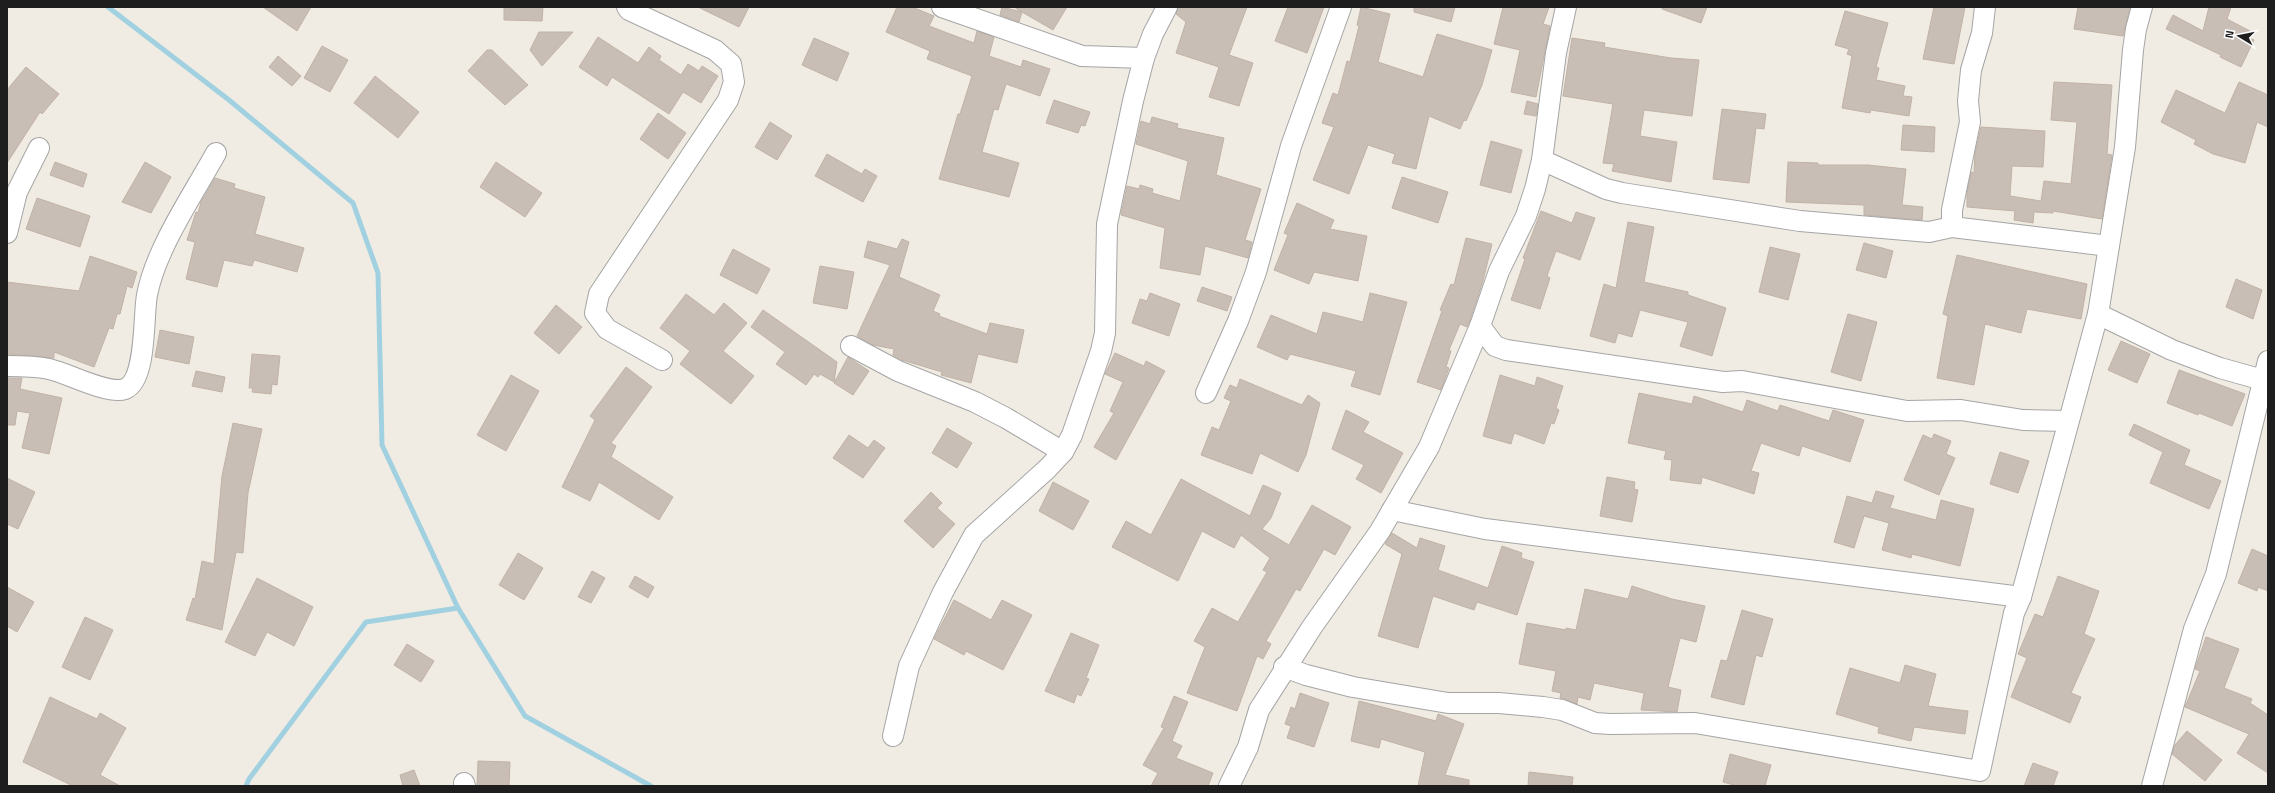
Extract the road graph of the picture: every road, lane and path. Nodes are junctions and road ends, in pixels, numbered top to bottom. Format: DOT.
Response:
graph roads {
  1 [pos="627,7"];
  2 [pos="942,7"];
  3 [pos="1167,7"];
  4 [pos="1342,7"];
  5 [pos="1566,7"];
  6 [pos="1986,7"];
  7 [pos="2142,7"];
  8 [pos="1144,58"];
  9 [pos="39,148"];
  10 [pos="216,153"];
  11 [pos="1542,160"];
  12 [pos="12,190"];
  13 [pos="1952,227"];
  14 [pos="7,233"];
  15 [pos="2109,246"];
  16 [pos="2098,314"];
  17 [pos="1480,326"];
  18 [pos="851,346"];
  19 [pos="662,360"];
  20 [pos="7,366"];
  21 [pos="2266,370"];
  22 [pos="1206,393"];
  23 [pos="2068,421"];
  24 [pos="1063,452"];
  25 [pos="1392,510"];
  26 [pos="2021,597"];
  27 [pos="1284,667"];
  28 [pos="893,736"];
  29 [pos="1978,779"];
  30 [pos="1229,786"];
  31 [pos="2152,786"];
  1 -- 19 [label="street"];
  2 -- 8 [label="street"];
  3 -- 8 [label="street"];
  4 -- 22 [label="street"];
  5 -- 11 [label="street"];
  6 -- 13 [label="street"];
  7 -- 15 [label="street"];
  8 -- 24 [label="street"];
  9 -- 12 [label="street"];
  10 -- 20 [label="street"];
  11 -- 13 [label="street"];
  11 -- 17 [label="street"];
  12 -- 14 [label="street"];
  13 -- 15 [label="street"];
  15 -- 16 [label="street"];
  16 -- 21 [label="street"];
  16 -- 23 [label="street"];
  17 -- 23 [label="street"];
  17 -- 25 [label="street"];
  18 -- 24 [label="street"];
  21 -- 31 [label="street"];
  23 -- 26 [label="street"];
  24 -- 28 [label="street"];
  25 -- 26 [label="street"];
  25 -- 27 [label="street"];
  26 -- 29 [label="street"];
  27 -- 29 [label="street"];
  27 -- 30 [label="street"];
}
